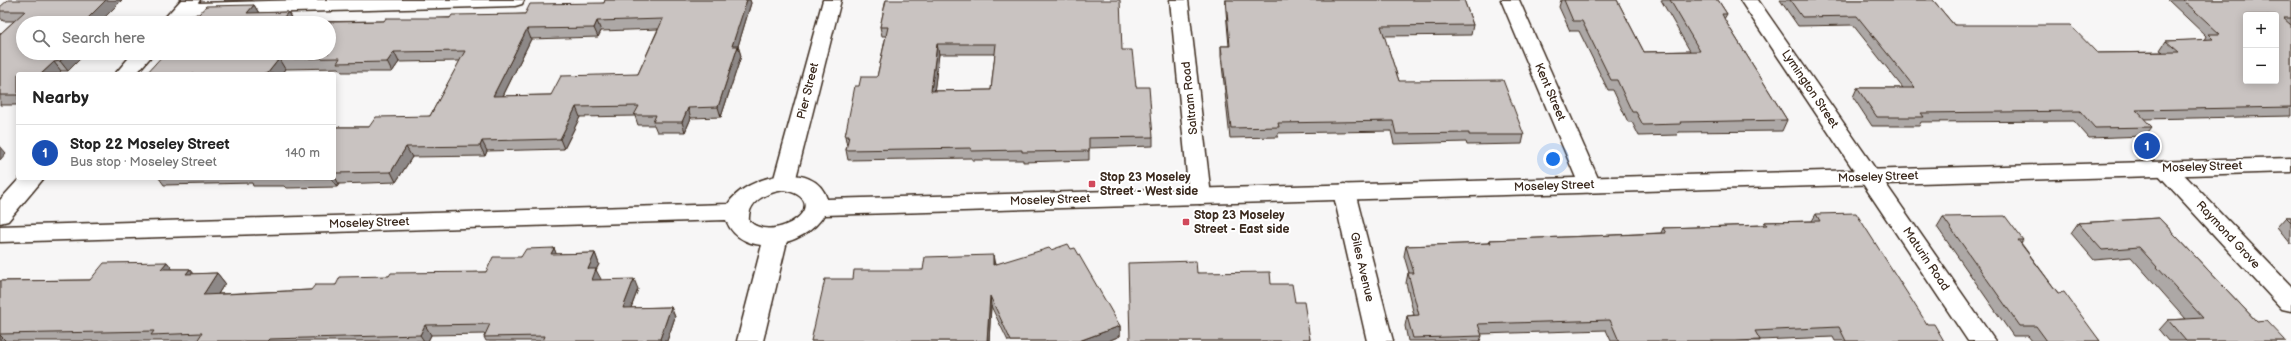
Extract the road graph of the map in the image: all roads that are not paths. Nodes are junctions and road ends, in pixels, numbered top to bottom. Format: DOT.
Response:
graph roads {
  1 [pos="515,0"];
  2 [pos="832,0"];
  3 [pos="1179,0"];
  4 [pos="1510,0"];
  5 [pos="1749,0"];
  6 [pos="187,4"];
  7 [pos="176,16"];
  8 [pos="138,60"];
  9 [pos="127,72"];
  10 [pos="2291,165"];
  11 [pos="2165,168"];
  12 [pos="1870,178"];
  13 [pos="31,180"];
  14 [pos="784,182"];
  15 [pos="1590,185"];
  16 [pos="1344,192"];
  17 [pos="1200,196"];
  18 [pos="817,207"];
  19 [pos="738,212"];
  20 [pos="0,215"];
  21 [pos="0,234"];
  22 [pos="776,237"];
  23 [pos="2291,302"];
  24 [pos="750,341"];
  25 [pos="1380,341"];
  26 [pos="1982,341"];
  1 -- 6 [label="street"];
  2 -- 14 [label="street, Pier Street"];
  3 -- 17 [label="street, Saltram Road"];
  4 -- 15 [label="street, Kent Street"];
  5 -- 12 [label="street, Lymington Street"];
  6 -- 7 [label="street"];
  8 -- 9 [label="street"];
  10 -- 11 [label="street, Moseley Street"];
  11 -- 12 [label="street, Moseley Street"];
  11 -- 23 [label="street, Raymond Grove"];
  12 -- 15 [label="street, Moseley Street"];
  12 -- 26 [label="street, Maturin Road"];
  13 -- 20 [label="street"];
  14 -- 18 [label="street"];
  14 -- 19 [label="street"];
  15 -- 16 [label="street, Moseley Street"];
  16 -- 17 [label="street, Moseley Street"];
  16 -- 25 [label="street, Giles Avenue"];
  17 -- 18 [label="street, Moseley Street"];
  18 -- 22 [label="street"];
  19 -- 21 [label="street, Moseley Street"];
  19 -- 22 [label="street"];
  22 -- 24 [label="street"];
}
